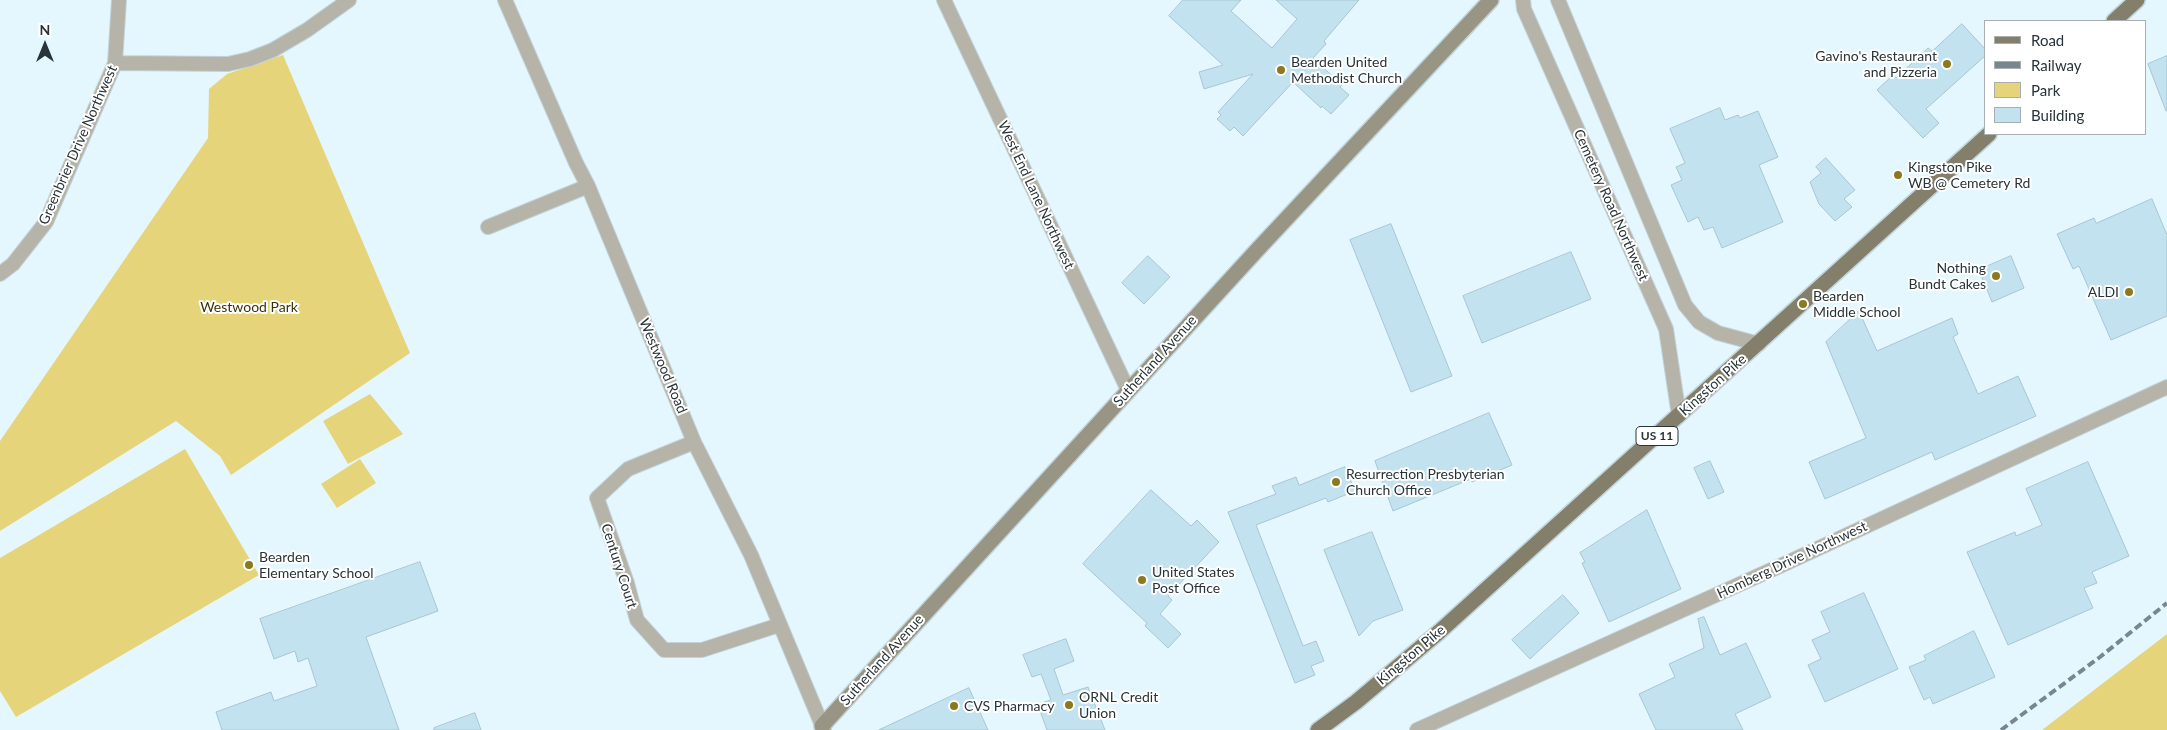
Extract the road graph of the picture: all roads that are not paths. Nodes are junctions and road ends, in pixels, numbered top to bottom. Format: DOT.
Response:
graph roads {
  1 [pos="119,0"];
  2 [pos="349,0"];
  3 [pos="505,0"];
  4 [pos="944,0"];
  5 [pos="1491,0"];
  6 [pos="1523,0"];
  7 [pos="1558,0"];
  8 [pos="2137,0"];
  9 [pos="2115,20"];
  10 [pos="115,63"];
  11 [pos="1989,135"];
  12 [pos="588,186"];
  13 [pos="488,227"];
  14 [pos="0,274"];
  15 [pos="1759,344"];
  16 [pos="2167,387"];
  17 [pos="1128,390"];
  18 [pos="1679,416"];
  19 [pos="694,442"];
  20 [pos="779,625"];
  21 [pos="823,728"];
  22 [pos="1318,730"];
  23 [pos="1417,730"];
  1 -- 10 [label="street, Greenbrier Drive Northwest"];
  2 -- 10 [label="street"];
  3 -- 12 [label="street, Westwood Road"];
  4 -- 17 [label="street, West End Lane Northwest"];
  5 -- 17 [label="street, Sutherland Avenue"];
  6 -- 18 [label="street, Cemetery Road Northwest"];
  7 -- 15 [label="street, Cemetery Road Northwest"];
  8 -- 9 [label="main road"];
  10 -- 14 [label="street, Greenbrier Drive Northwest"];
  11 -- 15 [label="main road, Kingston Pike / US 11"];
  12 -- 13 [label="street"];
  12 -- 19 [label="street, Westwood Road"];
  15 -- 18 [label="main road, Kingston Pike / US 11"];
  16 -- 23 [label="street, Homberg Drive Northwest"];
  17 -- 21 [label="street, Sutherland Avenue"];
  18 -- 22 [label="main road, Kingston Pike / US 11"];
  19 -- 20 [label="street, Westwood Road"];
  19 -- 20 [label="street, Century Court"];
  20 -- 21 [label="street, Westwood Road"];
}
